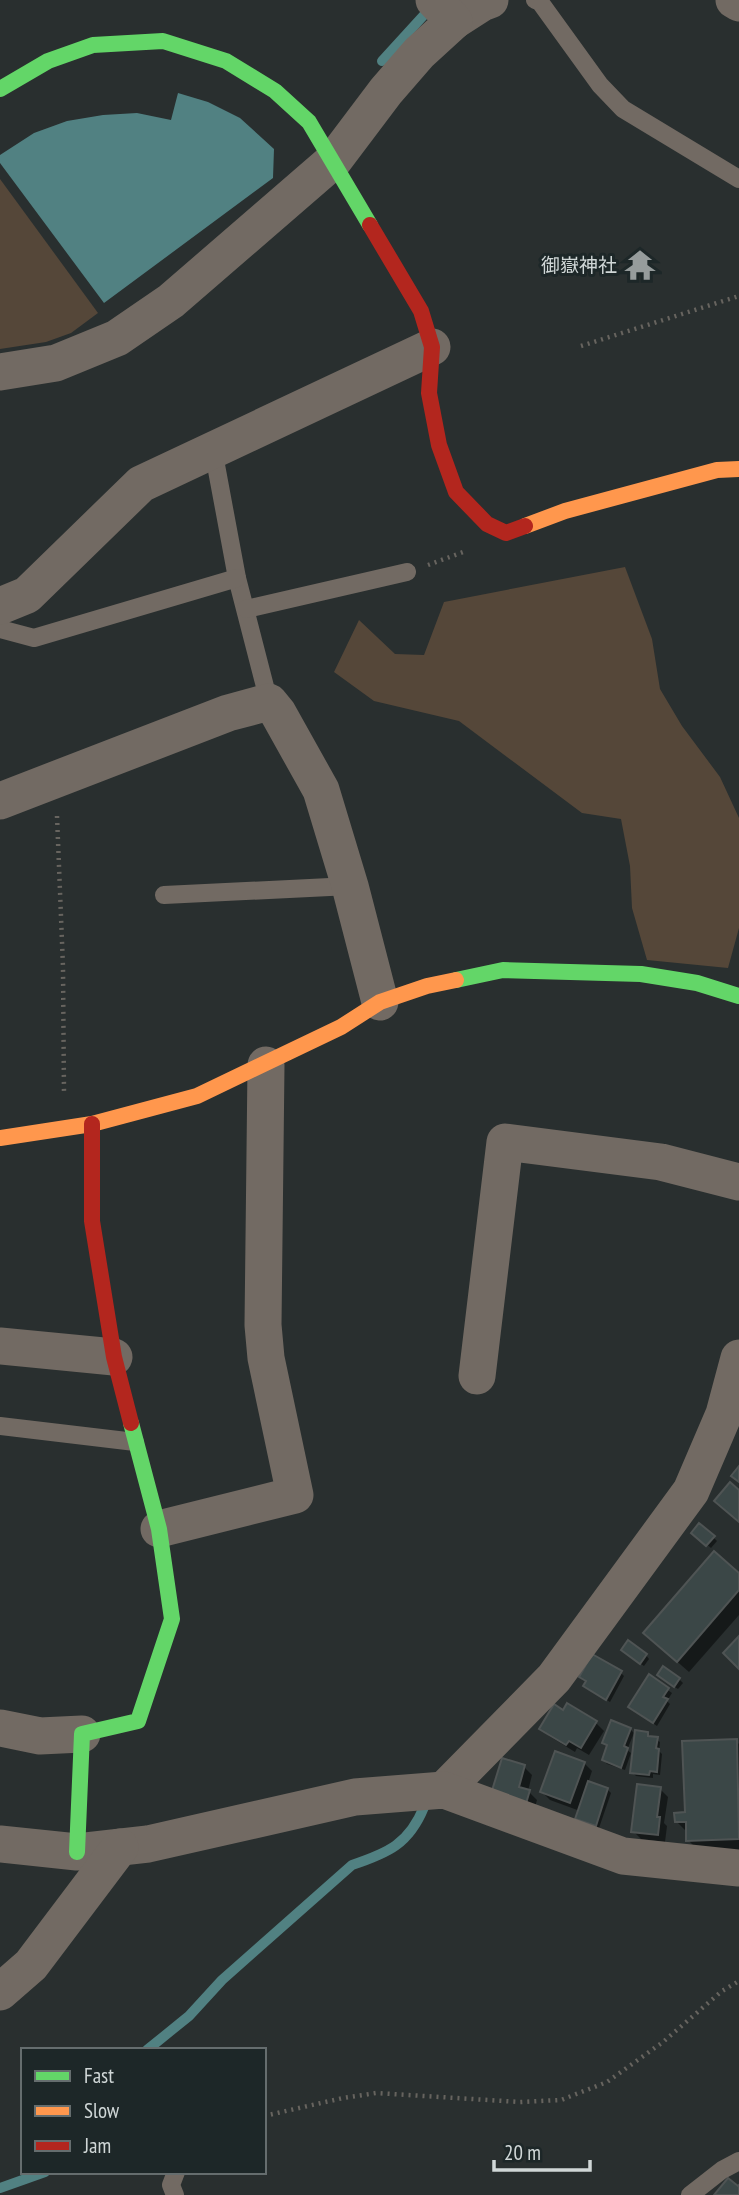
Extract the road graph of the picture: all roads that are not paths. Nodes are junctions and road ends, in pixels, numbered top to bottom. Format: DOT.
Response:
graph roads {
  1 [pos="490,0"];
  2 [pos="535,0"];
  3 [pos="734,0"];
  4 [pos="739,3"];
  5 [pos="444,11"];
  6 [pos="0,89"];
  7 [pos="334,160"];
  8 [pos="739,179"];
  9 [pos="432,347"];
  10 [pos="0,372"];
  11 [pos="213,449"];
  12 [pos="739,469"];
  13 [pos="506,533"];
  14 [pos="487,543"];
  15 [pos="407,572"];
  16 [pos="237,579"];
  17 [pos="0,606"];
  18 [pos="246,609"];
  19 [pos="0,629"];
  20 [pos="269,702"];
  21 [pos="0,801"];
  22 [pos="351,886"];
  23 [pos="164,895"];
  24 [pos="739,996"];
  25 [pos="380,1002"];
  26 [pos="267,1065"];
  27 [pos="92,1124"];
  28 [pos="0,1138"];
  29 [pos="739,1182"];
  30 [pos="0,1346"];
  31 [pos="114,1357"];
  32 [pos="739,1358"];
  33 [pos="477,1376"];
  34 [pos="0,1426"];
  35 [pos="730,1430"];
  36 [pos="135,1442"];
  37 [pos="159,1529"];
  38 [pos="0,1728"];
  39 [pos="82,1734"];
  40 [pos="444,1790"];
  41 [pos="0,1844"];
  42 [pos="120,1847"];
  43 [pos="77,1852"];
  44 [pos="739,1868"];
  45 [pos="0,1992"];
  46 [pos="739,2161"];
  47 [pos="175,2174"];
  48 [pos="175,2195"];
  49 [pos="690,2195"];
  1 -- 5 [label="street"];
  2 -- 8 [label="lane"];
  3 -- 4 [label="street"];
  5 -- 7 [label="street"];
  6 -- 7 [label="street"];
  7 -- 9 [label="street"];
  7 -- 10 [label="street"];
  9 -- 11 [label="street"];
  9 -- 13 [label="street"];
  11 -- 16 [label="lane"];
  11 -- 17 [label="street"];
  12 -- 13 [label="street"];
  13 -- 14 [label="lane"];
  15 -- 18 [label="lane"];
  16 -- 18 [label="lane"];
  16 -- 19 [label="lane"];
  18 -- 20 [label="lane"];
  20 -- 21 [label="street"];
  20 -- 22 [label="street"];
  22 -- 23 [label="lane"];
  22 -- 25 [label="street"];
  24 -- 25 [label="street"];
  25 -- 26 [label="street"];
  26 -- 27 [label="street"];
  26 -- 37 [label="street"];
  27 -- 28 [label="street"];
  27 -- 31 [label="street"];
  29 -- 33 [label="street"];
  30 -- 31 [label="street"];
  31 -- 36 [label="street"];
  32 -- 35 [label="street"];
  34 -- 36 [label="lane"];
  35 -- 40 [label="street"];
  36 -- 37 [label="street"];
  37 -- 39 [label="street"];
  38 -- 39 [label="street"];
  39 -- 43 [label="street"];
  40 -- 42 [label="street"];
  40 -- 44 [label="street"];
  41 -- 43 [label="street"];
  42 -- 43 [label="street"];
  42 -- 45 [label="street"];
  46 -- 49 [label="lane"];
  47 -- 48 [label="lane"];
}
